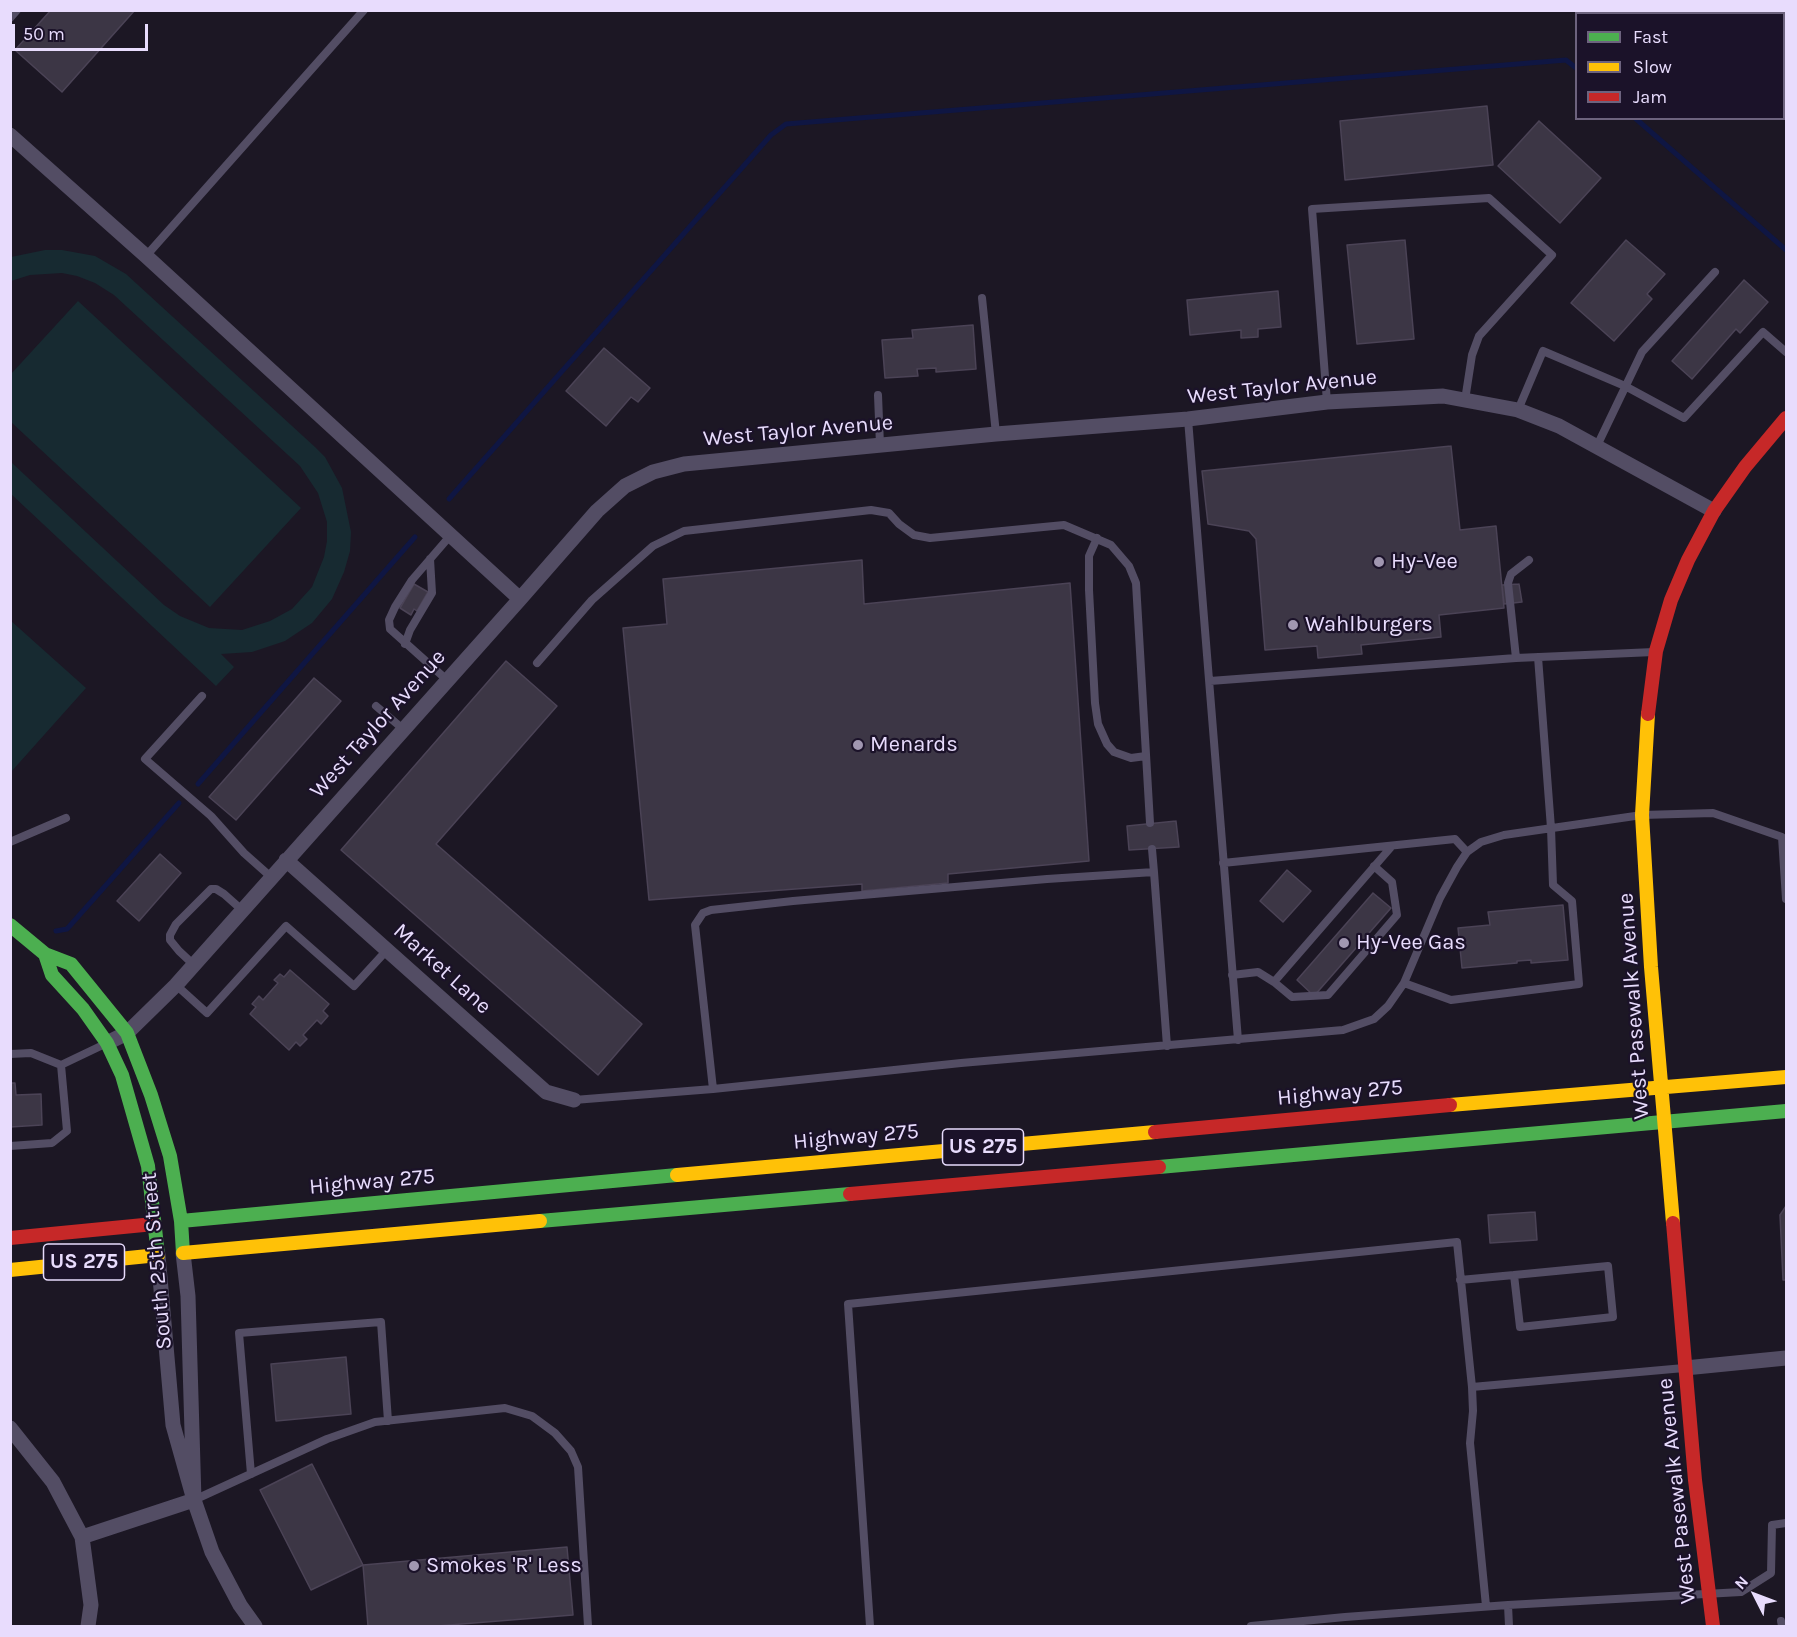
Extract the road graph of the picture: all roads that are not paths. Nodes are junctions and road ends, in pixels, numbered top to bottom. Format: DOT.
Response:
graph roads {
  1 [pos="17,10"];
  2 [pos="364,10"];
  3 [pos="10,18"];
  4 [pos="10,135"];
  5 [pos="146,256"];
  6 [pos="1715,272"];
  7 [pos="982,298"];
  8 [pos="1786,352"];
  9 [pos="1625,386"];
  10 [pos="878,395"];
  11 [pos="1465,400"];
  12 [pos="1328,402"];
  13 [pos="1518,410"];
  14 [pos="1786,418"];
  15 [pos="1188,419"];
  16 [pos="996,434"];
  17 [pos="880,446"];
  18 [pos="1596,448"];
  19 [pos="1714,512"];
  20 [pos="450,536"];
  21 [pos="1097,538"];
  22 [pos="430,559"];
  23 [pos="1529,560"];
  24 [pos="520,600"];
  25 [pos="405,644"];
  26 [pos="1656,651"];
  27 [pos="1516,657"];
  28 [pos="1538,657"];
  29 [pos="537,663"];
  30 [pos="447,681"];
  31 [pos="1210,681"];
  32 [pos="201,696"];
  33 [pos="376,706"];
  34 [pos="403,729"];
  35 [pos="1146,756"];
  36 [pos="1642,815"];
  37 [pos="66,818"];
  38 [pos="1150,824"];
  39 [pos="1551,828"];
  40 [pos="10,842"];
  41 [pos="1392,846"];
  42 [pos="1152,849"];
  43 [pos="1467,852"];
  44 [pos="286,860"];
  45 [pos="1223,863"];
  46 [pos="1374,866"];
  47 [pos="1154,872"];
  48 [pos="272,877"];
  49 [pos="1786,899"];
  50 [pos="242,910"];
  51 [pos="10,926"];
  52 [pos="387,950"];
  53 [pos="45,954"];
  54 [pos="194,965"];
  55 [pos="1232,975"];
  56 [pos="1274,982"];
  57 [pos="1404,983"];
  58 [pos="176,985"];
  59 [pos="127,1034"];
  60 [pos="1238,1041"];
  61 [pos="107,1043"];
  62 [pos="1167,1046"];
  63 [pos="10,1054"];
  64 [pos="61,1065"];
  65 [pos="1786,1077"];
  66 [pos="1662,1087"];
  67 [pos="713,1089"];
  68 [pos="574,1100"];
  69 [pos="1786,1111"];
  70 [pos="1664,1122"];
  71 [pos="10,1146"];
  72 [pos="181,1221"];
  73 [pos="154,1224"];
  74 [pos="10,1238"];
  75 [pos="183,1253"];
  76 [pos="158,1255"];
  77 [pos="10,1270"];
  78 [pos="1514,1275"];
  79 [pos="1460,1280"];
  80 [pos="1786,1358"];
  81 [pos="1685,1368"];
  82 [pos="1472,1387"];
  83 [pos="388,1421"];
  84 [pos="10,1428"];
  85 [pos="250,1474"];
  86 [pos="194,1500"];
  87 [pos="1786,1523"];
  88 [pos="82,1537"];
  89 [pos="1709,1593"];
  90 [pos="1508,1605"];
  91 [pos="1486,1606"];
  92 [pos="88,1626"];
  93 [pos="255,1626"];
  94 [pos="588,1626"];
  95 [pos="870,1626"];
  96 [pos="1251,1626"];
  97 [pos="1509,1626"];
  98 [pos="1713,1626"];
  1 -- 3 [label="lane"];
  2 -- 5 [label="lane"];
  4 -- 5 [label="street"];
  5 -- 20 [label="street"];
  6 -- 9 [label="lane"];
  7 -- 16 [label="lane"];
  8 -- 9 [label="lane"];
  9 -- 13 [label="lane"];
  9 -- 18 [label="lane"];
  10 -- 17 [label="lane"];
  11 -- 12 [label="street, West Taylor Avenue"];
  11 -- 12 [label="lane"];
  11 -- 13 [label="street, West Taylor Avenue"];
  12 -- 15 [label="street, West Taylor Avenue"];
  13 -- 18 [label="street, West Taylor Avenue"];
  14 -- 19 [label="main road, West Pasewalk Avenue"];
  15 -- 16 [label="street, West Taylor Avenue"];
  15 -- 31 [label="lane"];
  16 -- 17 [label="street, West Taylor Avenue"];
  17 -- 24 [label="street, West Taylor Avenue"];
  18 -- 19 [label="street, West Taylor Avenue"];
  19 -- 26 [label="main road, West Pasewalk Avenue"];
  20 -- 22 [label="lane"];
  20 -- 24 [label="street"];
  21 -- 29 [label="lane"];
  21 -- 35 [label="lane"];
  21 -- 35 [label="lane"];
  22 -- 25 [label="lane"];
  22 -- 25 [label="lane"];
  23 -- 27 [label="lane"];
  24 -- 30 [label="street, West Taylor Avenue"];
  25 -- 30 [label="lane"];
  26 -- 28 [label="lane"];
  26 -- 36 [label="main road, West Pasewalk Avenue"];
  27 -- 28 [label="lane"];
  27 -- 31 [label="lane"];
  28 -- 39 [label="lane"];
  30 -- 34 [label="street, West Taylor Avenue"];
  31 -- 45 [label="lane"];
  32 -- 48 [label="lane"];
  33 -- 34 [label="lane"];
  34 -- 44 [label="street, West Taylor Avenue"];
  35 -- 38 [label="lane"];
  36 -- 39 [label="lane"];
  36 -- 49 [label="lane"];
  36 -- 66 [label="main road, West Pasewalk Avenue"];
  37 -- 40 [label="lane"];
  39 -- 43 [label="lane"];
  39 -- 57 [label="lane"];
  41 -- 43 [label="lane"];
  41 -- 45 [label="lane"];
  41 -- 46 [label="lane"];
  42 -- 47 [label="lane"];
  43 -- 57 [label="lane"];
  44 -- 48 [label="street, West Taylor Avenue"];
  44 -- 52 [label="street, Market Lane"];
  45 -- 55 [label="lane"];
  46 -- 56 [label="lane"];
  46 -- 56 [label="lane"];
  47 -- 62 [label="lane"];
  47 -- 67 [label="lane"];
  48 -- 50 [label="street, West Taylor Avenue"];
  50 -- 54 [label="street, West Taylor Avenue"];
  50 -- 54 [label="lane"];
  51 -- 53 [label="main road, South 25th Street"];
  52 -- 58 [label="lane"];
  52 -- 68 [label="street, Market Lane"];
  53 -- 59 [label="main road, South 25th Street"];
  53 -- 61 [label="main road, South 25th Street"];
  54 -- 58 [label="street, West Taylor Avenue"];
  55 -- 56 [label="lane"];
  55 -- 60 [label="lane"];
  57 -- 60 [label="lane"];
  58 -- 59 [label="street, West Taylor Avenue"];
  59 -- 61 [label="street, West Taylor Avenue"];
  59 -- 72 [label="main road, South 25th Street"];
  60 -- 62 [label="lane"];
  61 -- 64 [label="lane"];
  61 -- 73 [label="main road, South 25th Street"];
  62 -- 67 [label="lane"];
  63 -- 64 [label="lane"];
  64 -- 71 [label="lane"];
  65 -- 66 [label="main road, Highway 275 / US 275"];
  66 -- 70 [label="main road, West Pasewalk Avenue"];
  66 -- 72 [label="main road, Highway 275 / US 275"];
  67 -- 68 [label="lane"];
  69 -- 70 [label="main road, US 275"];
  70 -- 75 [label="main road, US 275"];
  70 -- 81 [label="main road, West Pasewalk Avenue"];
  72 -- 75 [label="main road, South 25th Street"];
  73 -- 74 [label="main road, US 275"];
  73 -- 76 [label="main road, South 25th Street"];
  75 -- 86 [label="street, South 25th Street"];
  76 -- 77 [label="main road, US 275"];
  76 -- 86 [label="street, South 25th Street"];
  78 -- 78 [label="lane"];
  78 -- 79 [label="lane"];
  79 -- 82 [label="lane"];
  79 -- 95 [label="lane"];
  80 -- 81 [label="street"];
  81 -- 82 [label="lane"];
  81 -- 89 [label="main road, West Pasewalk Avenue"];
  82 -- 91 [label="lane"];
  83 -- 85 [label="lane"];
  83 -- 85 [label="lane"];
  83 -- 94 [label="lane"];
  84 -- 88 [label="street"];
  85 -- 86 [label="lane"];
  86 -- 88 [label="street"];
  86 -- 93 [label="street, South 25th Street"];
  87 -- 89 [label="lane"];
  88 -- 92 [label="street"];
  89 -- 90 [label="lane"];
  89 -- 98 [label="main road, West Pasewalk Avenue"];
  90 -- 91 [label="lane"];
  90 -- 97 [label="lane"];
  91 -- 96 [label="lane"];
}
